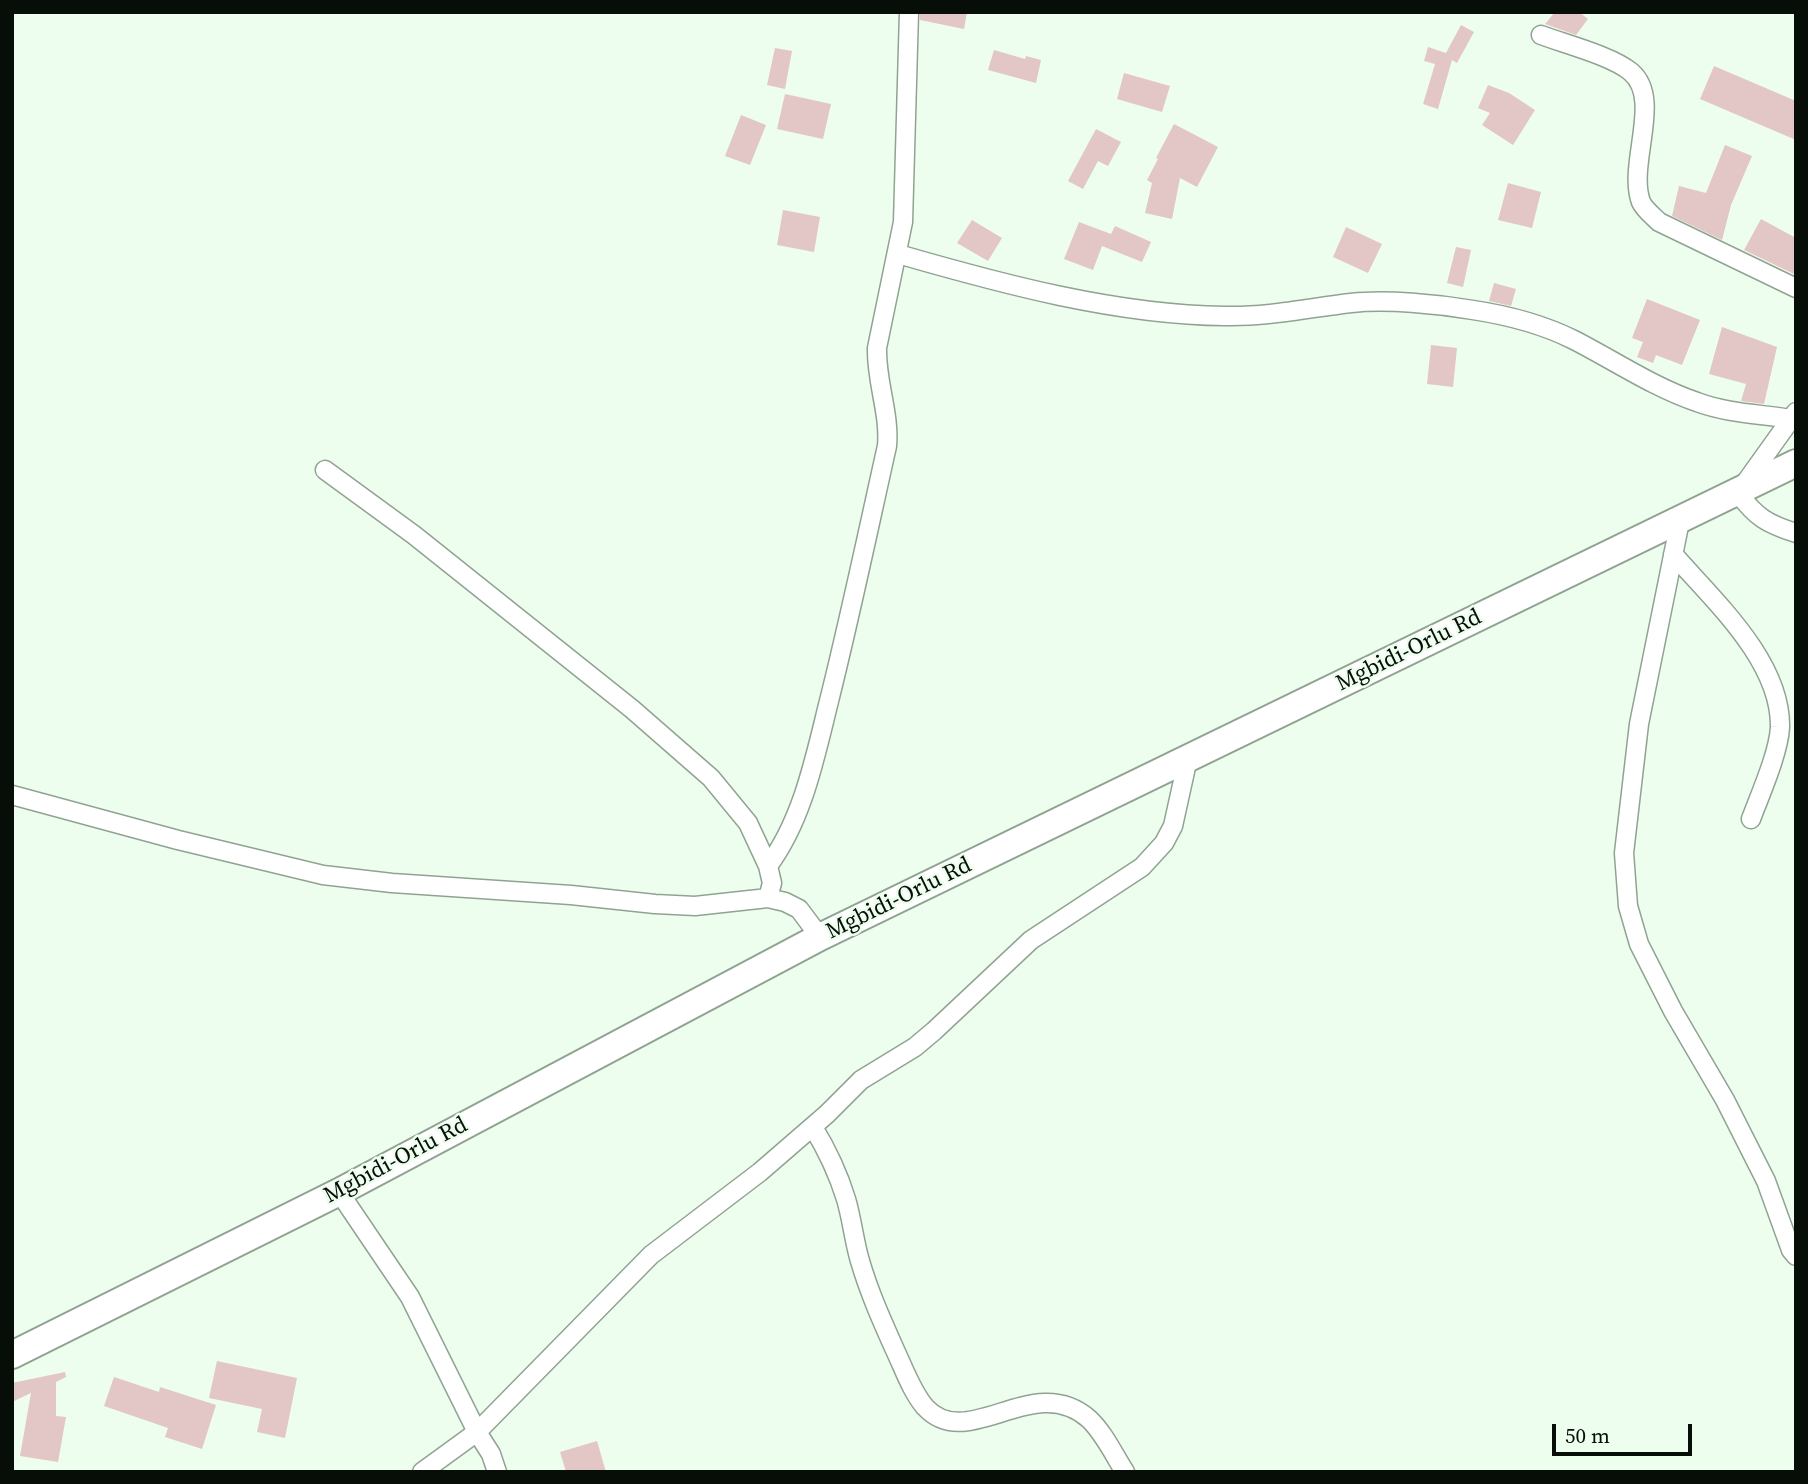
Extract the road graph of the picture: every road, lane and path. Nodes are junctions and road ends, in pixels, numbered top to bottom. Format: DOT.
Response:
graph roads {
  1 [pos="909,12"];
  2 [pos="1541,35"];
  3 [pos="898,254"];
  4 [pos="1796,288"];
  5 [pos="1793,415"];
  6 [pos="1796,463"];
  7 [pos="325,470"];
  8 [pos="1738,493"];
  9 [pos="1680,521"];
  10 [pos="1796,533"];
  11 [pos="1673,554"];
  12 [pos="1188,758"];
  13 [pos="12,795"];
  14 [pos="1751,819"];
  15 [pos="768,866"];
  16 [pos="768,898"];
  17 [pos="820,937"];
  18 [pos="813,1127"];
  19 [pos="339,1192"];
  20 [pos="1796,1255"];
  21 [pos="12,1355"];
  22 [pos="477,1432"];
  23 [pos="422,1472"];
  24 [pos="497,1472"];
  25 [pos="1125,1472"];
  1 -- 3 [label="street"];
  2 -- 4 [label="street"];
  3 -- 5 [label="street"];
  3 -- 15 [label="street"];
  5 -- 8 [label="street"];
  6 -- 8 [label="main road, Mgbidi-Orlu Rd"];
  7 -- 15 [label="street"];
  8 -- 9 [label="main road, Mgbidi-Orlu Rd"];
  8 -- 10 [label="street"];
  9 -- 11 [label="street"];
  9 -- 12 [label="main road, Mgbidi-Orlu Rd"];
  11 -- 14 [label="street"];
  11 -- 20 [label="street"];
  12 -- 17 [label="main road, Mgbidi-Orlu Rd"];
  12 -- 18 [label="street"];
  13 -- 16 [label="street"];
  15 -- 16 [label="street"];
  16 -- 17 [label="street"];
  17 -- 19 [label="main road, Mgbidi-Orlu Rd"];
  18 -- 22 [label="street"];
  18 -- 25 [label="street"];
  19 -- 21 [label="main road, Mgbidi-Orlu Rd"];
  19 -- 22 [label="street"];
  22 -- 23 [label="street"];
  22 -- 24 [label="street"];
}
